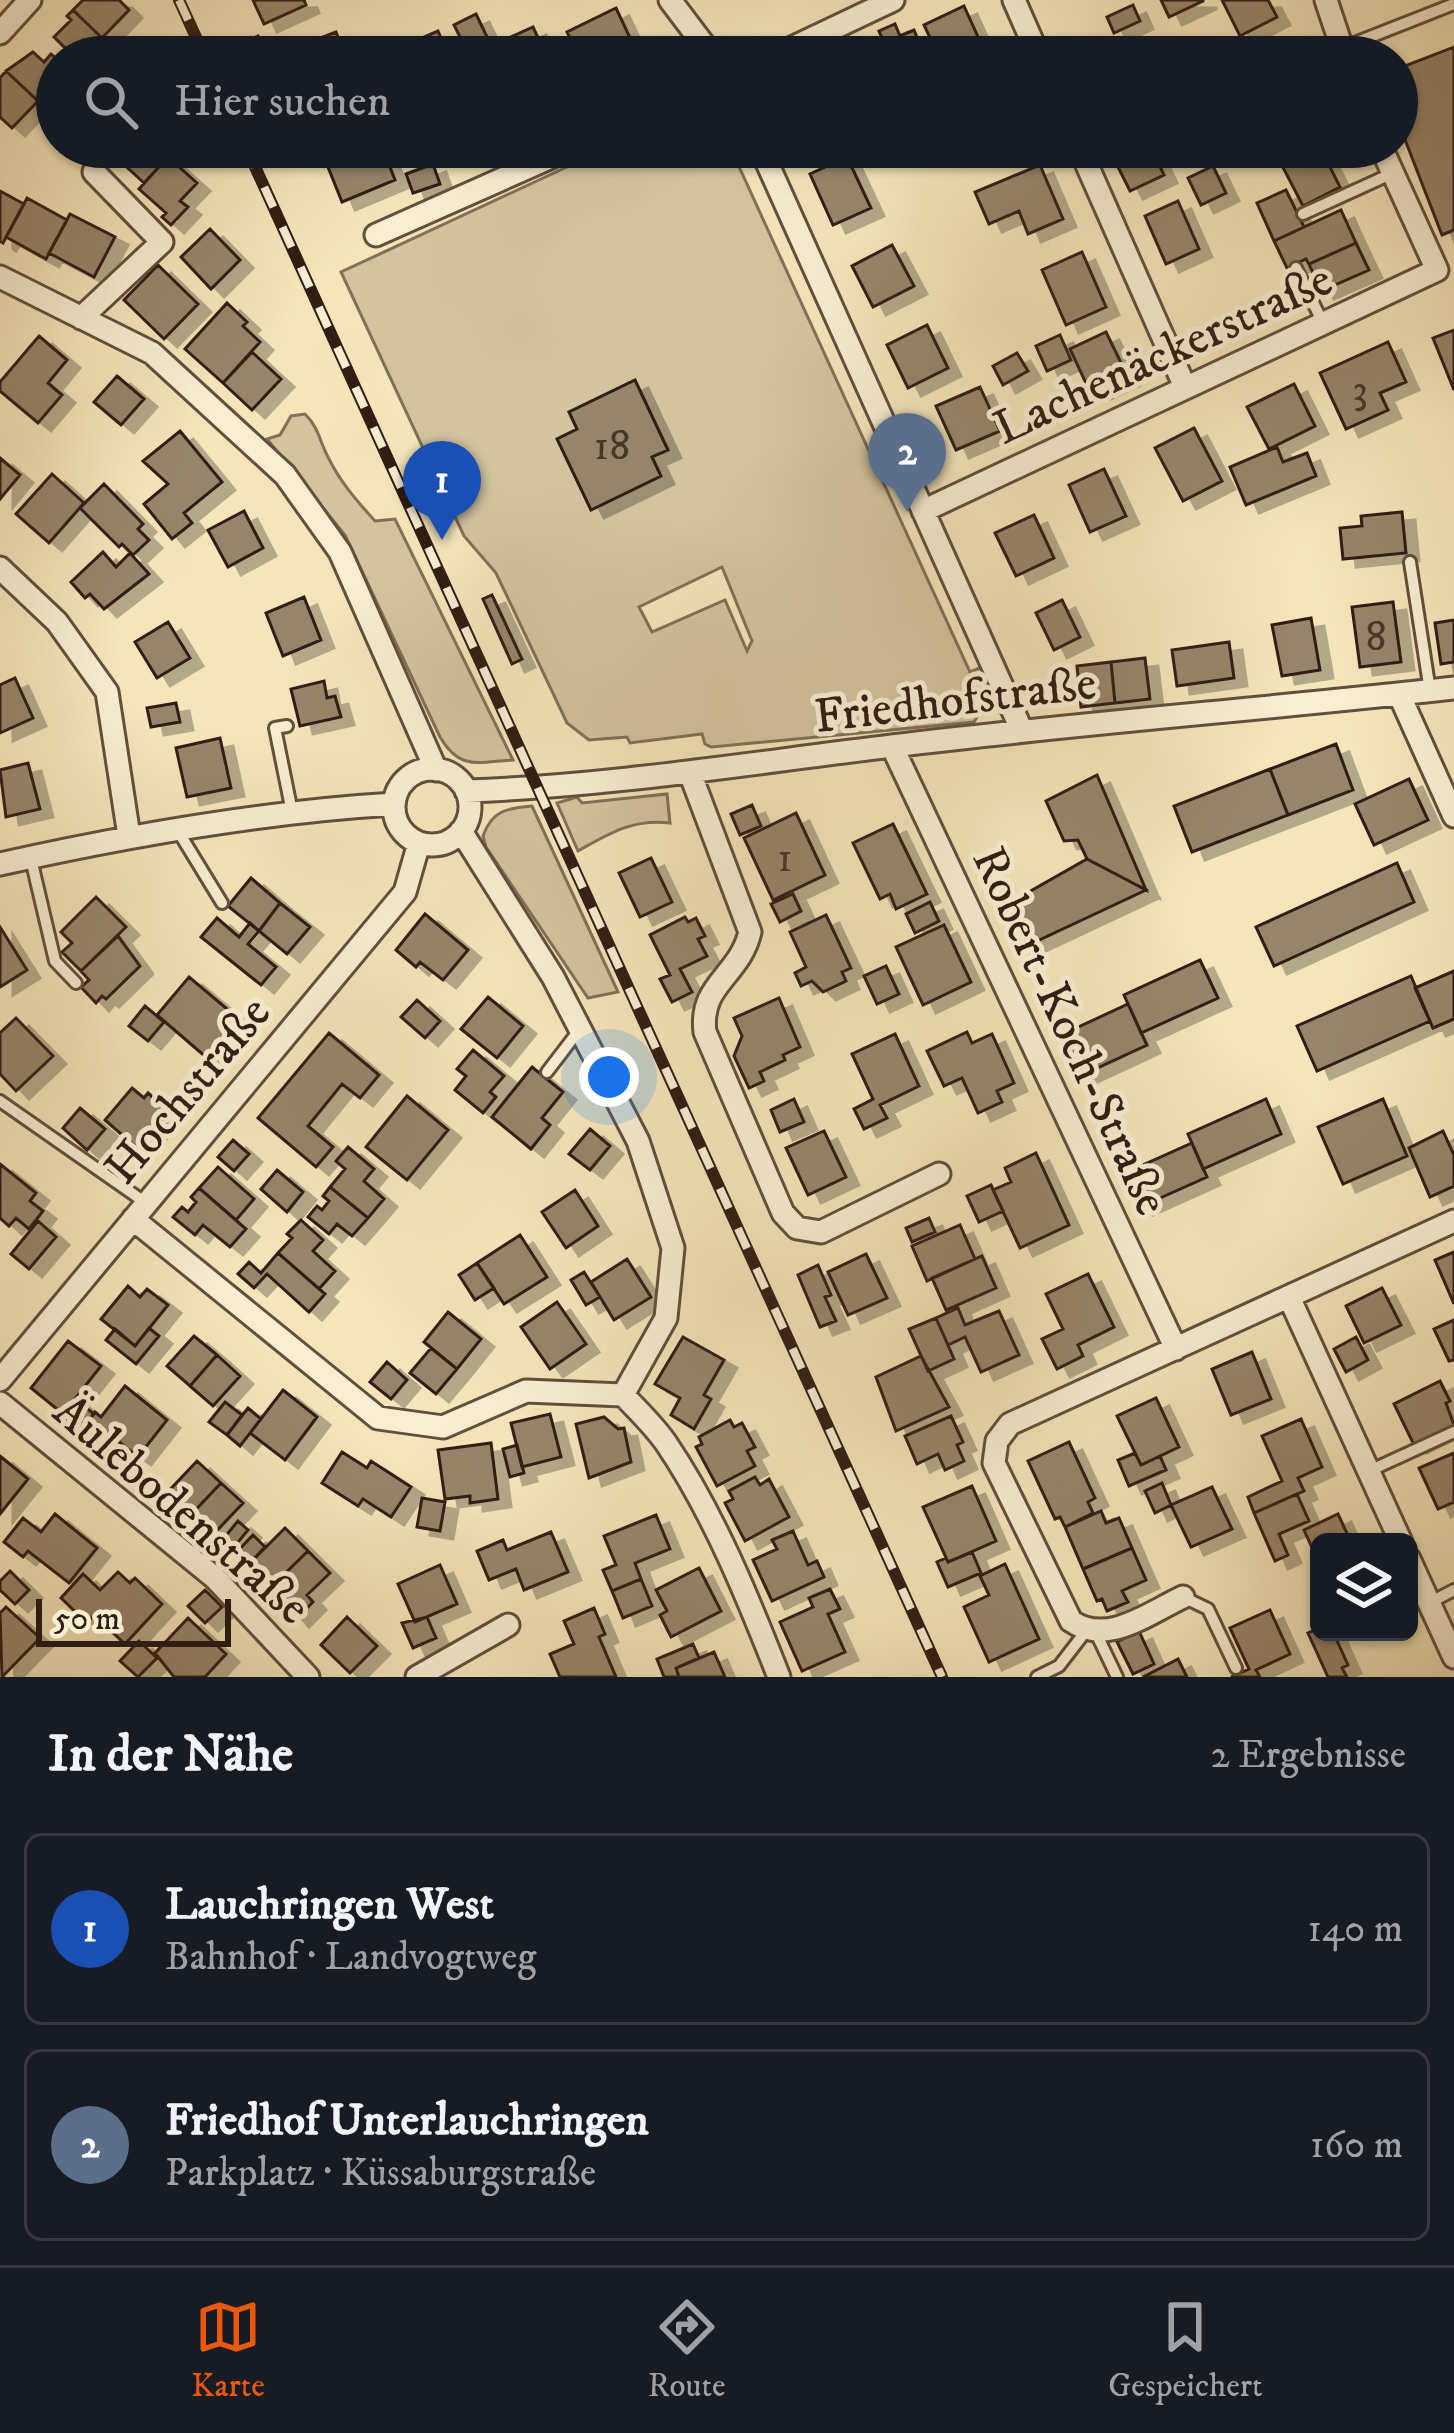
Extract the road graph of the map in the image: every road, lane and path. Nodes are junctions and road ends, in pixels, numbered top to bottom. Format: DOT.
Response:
graph roads {
  1 [pos="29,0"];
  2 [pos="670,0"];
  3 [pos="893,0"];
  4 [pos="1014,0"];
  5 [pos="1326,0"];
  6 [pos="1454,4"];
  7 [pos="0,33"];
  8 [pos="697,36"];
  9 [pos="817,36"];
  10 [pos="1030,36"];
  11 [pos="1338,36"];
  12 [pos="1380,36"];
  13 [pos="527,168"];
  14 [pos="769,168"];
  15 [pos="1088,168"];
  16 [pos="1391,168"];
  17 [pos="94,172"];
  18 [pos="1393,173"];
  19 [pos="1304,214"];
  20 [pos="376,235"];
  21 [pos="1296,268"];
  22 [pos="0,277"];
  23 [pos="81,318"];
  24 [pos="1323,323"];
  25 [pos="1185,387"];
  26 [pos="923,511"];
  27 [pos="1410,562"];
  28 [pos="0,568"];
  29 [pos="1454,688"];
  30 [pos="1430,691"];
  31 [pos="1399,694"];
  32 [pos="287,726"];
  33 [pos="1022,731"];
  34 [pos="892,746"];
  35 [pos="436,770"];
  36 [pos="690,773"];
  37 [pos="466,791"];
  38 [pos="394,804"];
  39 [pos="292,812"];
  40 [pos="1454,816"];
  41 [pos="176,828"];
  42 [pos="461,831"];
  43 [pos="129,836"];
  44 [pos="418,843"];
  45 [pos="30,857"];
  46 [pos="0,864"];
  47 [pos="221,903"];
  48 [pos="76,982"];
  49 [pos="580,1029"];
  50 [pos="548,1072"];
  51 [pos="0,1101"];
  52 [pos="939,1174"];
  53 [pos="139,1211"];
  54 [pos="1454,1221"];
  55 [pos="1289,1297"];
  56 [pos="1176,1349"];
  57 [pos="0,1381"];
  58 [pos="623,1395"];
  59 [pos="0,1403"];
  60 [pos="1454,1432"];
  61 [pos="1369,1471"];
  62 [pos="1397,1533"];
  63 [pos="1418,1579"];
  64 [pos="1454,1590"];
  65 [pos="1183,1597"];
  66 [pos="1429,1603"];
  67 [pos="508,1625"];
  68 [pos="1091,1632"];
  69 [pos="1454,1657"];
  70 [pos="1236,1668"];
  71 [pos="308,1677"];
  72 [pos="417,1677"];
  73 [pos="779,1677"];
  74 [pos="1037,1677"];
  75 [pos="1117,1677"];
  1 -- 7 [label="street"];
  2 -- 8 [label="street"];
  3 -- 9 [label="street"];
  4 -- 10 [label="street"];
  5 -- 11 [label="street"];
  6 -- 12 [label="lane"];
  13 -- 20 [label="street"];
  14 -- 26 [label="street"];
  15 -- 25 [label="street"];
  16 -- 18 [label="street"];
  17 -- 23 [label="street"];
  18 -- 19 [label="lane"];
  18 -- 24 [label="street, Lachenäckerstraße"];
  21 -- 24 [label="lane"];
  22 -- 23 [label="street"];
  23 -- 35 [label="street"];
  24 -- 25 [label="street, Lachenäckerstraße"];
  25 -- 26 [label="street, Lachenäckerstraße"];
  26 -- 33 [label="street"];
  27 -- 30 [label="lane"];
  28 -- 43 [label="street"];
  29 -- 30 [label="street, Friedhofstraße"];
  30 -- 31 [label="street, Friedhofstraße"];
  31 -- 33 [label="street, Friedhofstraße"];
  31 -- 40 [label="street"];
  32 -- 39 [label="lane"];
  33 -- 34 [label="street, Friedhofstraße"];
  34 -- 36 [label="street, Friedhofstraße"];
  34 -- 56 [label="street, Robert-Koch-Straße"];
  35 -- 37 [label="street"];
  35 -- 38 [label="street"];
  36 -- 37 [label="street, Friedhofstraße"];
  36 -- 52 [label="street"];
  37 -- 42 [label="street"];
  38 -- 39 [label="street"];
  38 -- 44 [label="street"];
  39 -- 41 [label="street"];
  41 -- 43 [label="street"];
  41 -- 47 [label="lane"];
  42 -- 44 [label="street"];
  42 -- 49 [label="street"];
  43 -- 45 [label="street"];
  44 -- 53 [label="street, Hochstraße"];
  45 -- 46 [label="street"];
  45 -- 48 [label="lane"];
  49 -- 50 [label="lane"];
  49 -- 58 [label="street"];
  51 -- 53 [label="lane"];
  53 -- 57 [label="street, Hochstraße"];
  53 -- 58 [label="street"];
  54 -- 55 [label="street"];
  55 -- 56 [label="street"];
  55 -- 61 [label="street"];
  56 -- 68 [label="street"];
  58 -- 73 [label="street"];
  59 -- 71 [label="street, Äulebodenstraße"];
  60 -- 61 [label="lane"];
  61 -- 62 [label="street"];
  63 -- 66 [label="street"];
  64 -- 66 [label="lane"];
  65 -- 68 [label="street"];
  65 -- 70 [label="lane"];
  66 -- 69 [label="street"];
  67 -- 72 [label="street"];
  68 -- 74 [label="lane"];
  68 -- 75 [label="lane"];
}
